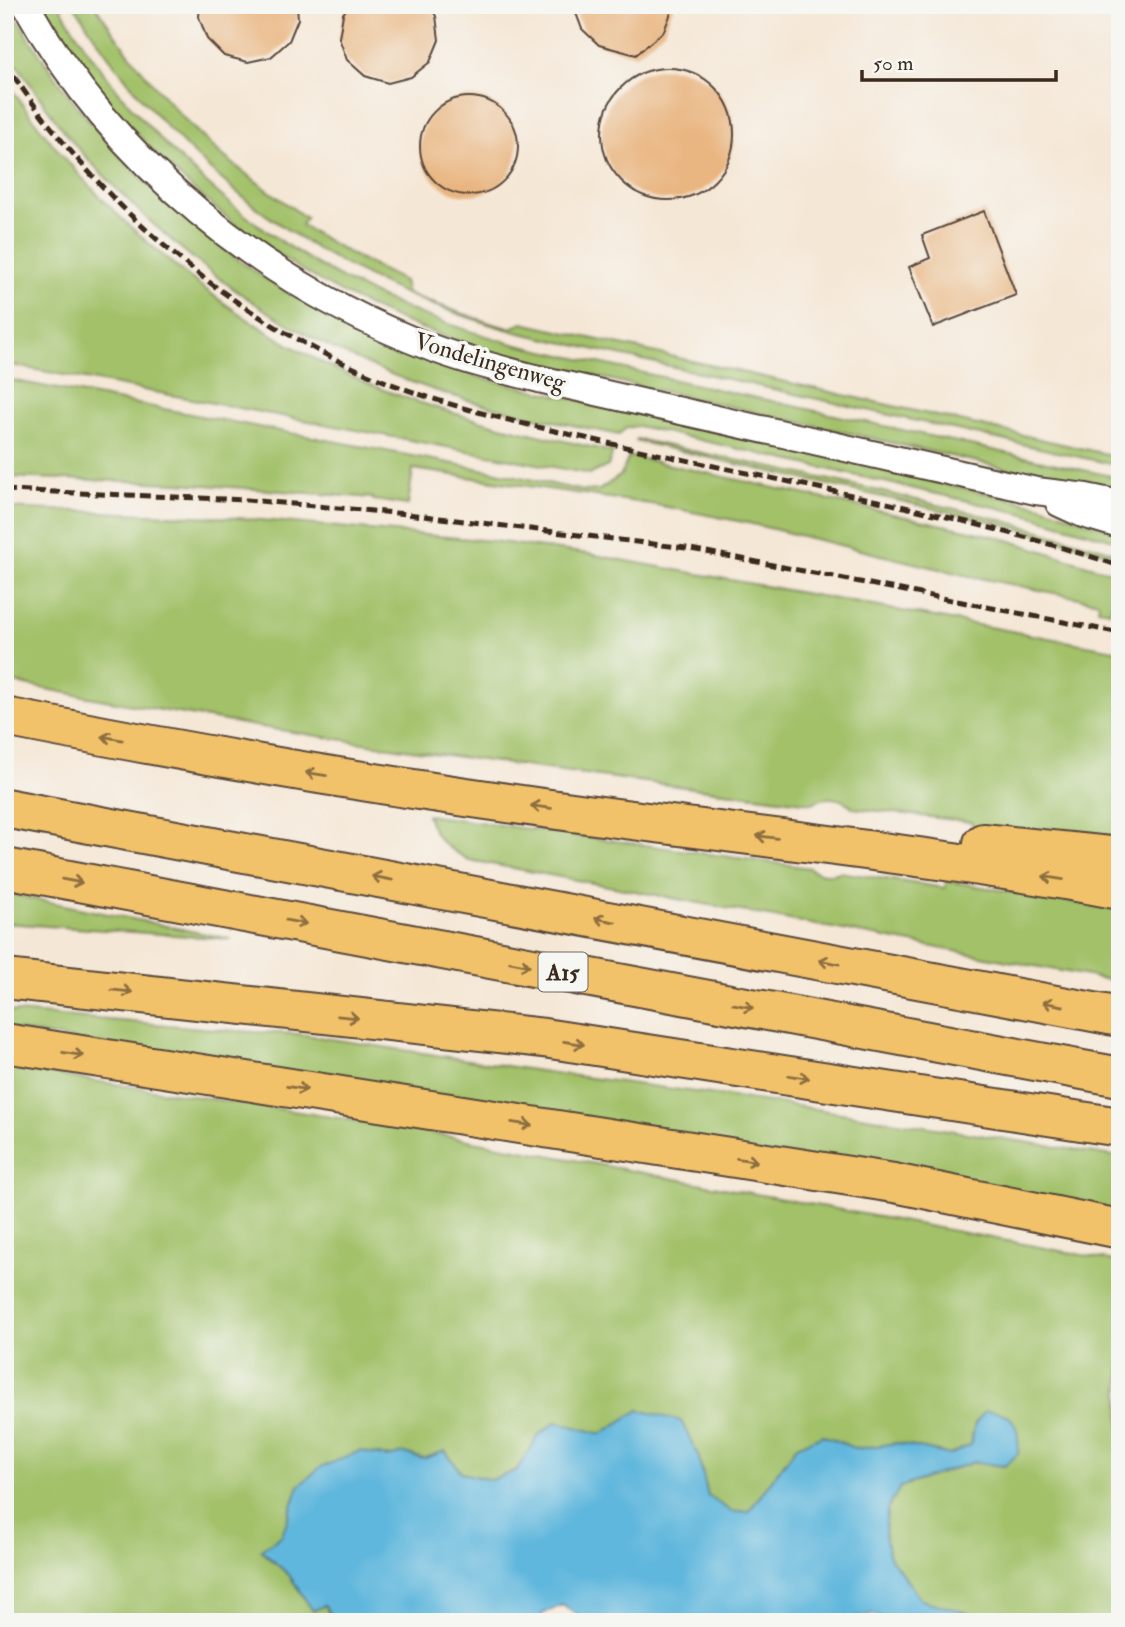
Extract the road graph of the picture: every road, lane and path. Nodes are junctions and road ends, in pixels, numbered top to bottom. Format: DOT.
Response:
graph roads {
  1 [pos="26,5"];
  2 [pos="1036,491"];
  3 [pos="1120,504"];
  4 [pos="1120,524"];
  5 [pos="5,717"];
  6 [pos="5,808"];
  7 [pos="951,851"];
  8 [pos="1120,857"];
  9 [pos="5,868"];
  10 [pos="1120,890"];
  11 [pos="5,979"];
  12 [pos="1120,1017"];
  13 [pos="5,1043"];
  14 [pos="1120,1077"];
  15 [pos="1120,1127"];
  16 [pos="1120,1229"];
  1 -- 2 [label="street, Vondelingenweg"];
  2 -- 3 [label="street, Vondelingenweg"];
  2 -- 4 [label="street, Vondelingenweg"];
  7 -- 5 [label="highway, one-way"];
  12 -- 6 [label="highway, A15, one-way"];
  7 -- 8 [label="highway"];
  10 -- 7 [label="highway, one-way"];
  9 -- 14 [label="highway, A15, one-way"];
  11 -- 15 [label="highway, one-way"];
  13 -- 16 [label="highway, one-way"];
}
